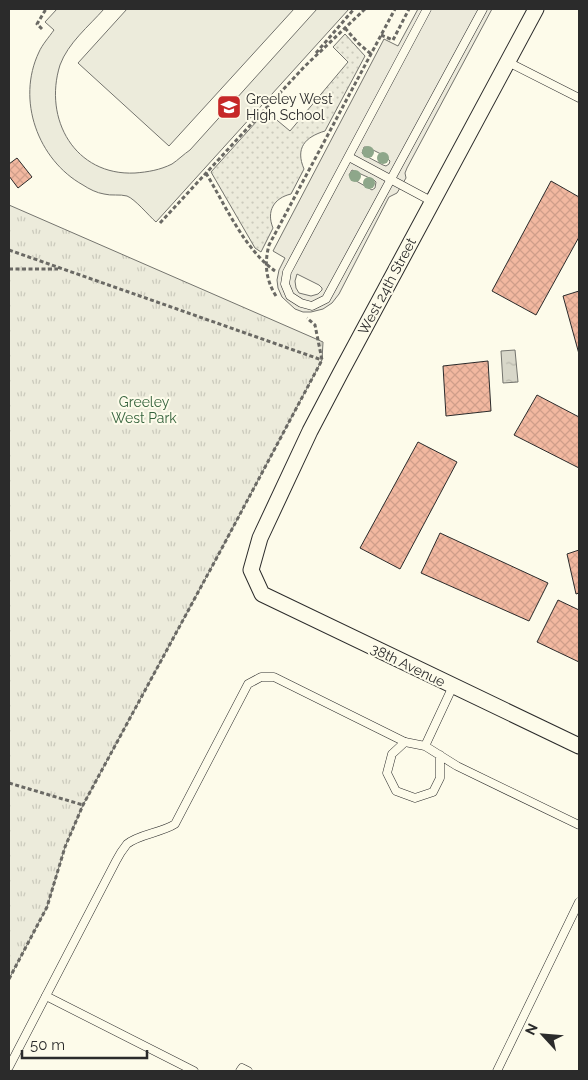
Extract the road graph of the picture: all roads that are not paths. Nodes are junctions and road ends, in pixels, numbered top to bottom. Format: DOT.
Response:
graph roads {
  1 [pos="427,9"];
  2 [pos="483,9"];
  3 [pos="536,9"];
  4 [pos="508,62"];
  5 [pos="579,98"];
  6 [pos="349,157"];
  7 [pos="391,180"];
  8 [pos="433,202"];
  9 [pos="251,570"];
  10 [pos="453,686"];
  11 [pos="405,742"];
  12 [pos="425,746"];
  13 [pos="579,746"];
  14 [pos="440,754"];
  15 [pos="579,825"];
  16 [pos="579,902"];
  17 [pos="46,996"];
  18 [pos="9,1067"];
  19 [pos="194,1071"];
  20 [pos="240,1071"];
  21 [pos="248,1071"];
  22 [pos="497,1071"];
  1 -- 6 [label="lane"];
  2 -- 7 [label="lane"];
  3 -- 4 [label="street, West 24th Street"];
  4 -- 5 [label="lane"];
  4 -- 8 [label="street, West 24th Street"];
  6 -- 7 [label="lane"];
  6 -- 7 [label="lane"];
  7 -- 8 [label="lane"];
  8 -- 9 [label="street, West 24th Street"];
  9 -- 10 [label="street, 38th Avenue"];
  10 -- 12 [label="lane"];
  10 -- 13 [label="street, 38th Avenue"];
  11 -- 12 [label="lane"];
  11 -- 14 [label="lane"];
  11 -- 17 [label="lane"];
  12 -- 14 [label="lane"];
  14 -- 15 [label="lane"];
  16 -- 22 [label="lane"];
  17 -- 18 [label="lane"];
  17 -- 19 [label="lane"];
  20 -- 21 [label="lane"];
}
